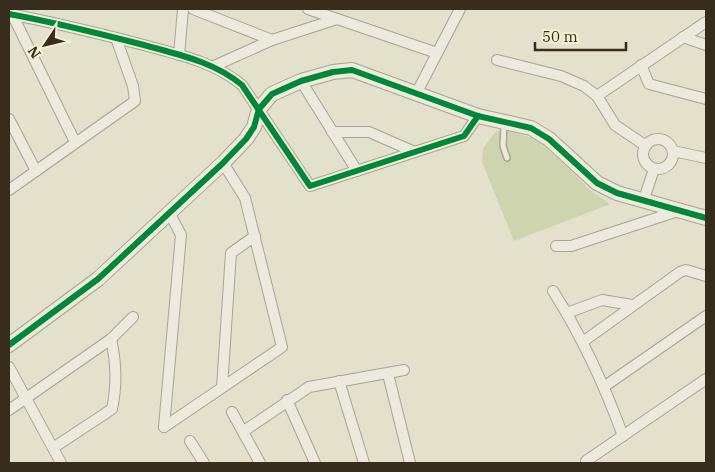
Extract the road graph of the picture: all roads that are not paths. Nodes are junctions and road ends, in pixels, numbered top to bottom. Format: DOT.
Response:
graph roads {
  1 [pos="182,9"];
  2 [pos="192,9"];
  3 [pos="308,9"];
  4 [pos="460,9"];
  5 [pos="10,14"];
  6 [pos="337,19"];
  7 [pos="706,22"];
  8 [pos="683,37"];
  9 [pos="116,38"];
  10 [pos="272,40"];
  11 [pos="706,45"];
  12 [pos="437,53"];
  13 [pos="179,55"];
  14 [pos="497,60"];
  15 [pos="641,65"];
  16 [pos="214,66"];
  17 [pos="301,81"];
  18 [pos="416,94"];
  19 [pos="597,96"];
  20 [pos="706,99"];
  21 [pos="259,109"];
  22 [pos="478,116"];
  23 [pos="9,119"];
  24 [pos="505,122"];
  25 [pos="332,132"];
  26 [pos="75,142"];
  27 [pos="646,146"];
  28 [pos="673,151"];
  29 [pos="415,152"];
  30 [pos="507,158"];
  31 [pos="706,158"];
  32 [pos="223,163"];
  33 [pos="654,169"];
  34 [pos="36,171"];
  35 [pos="357,171"];
  36 [pos="9,190"];
  37 [pos="644,199"];
  38 [pos="678,211"];
  39 [pos="169,212"];
  40 [pos="706,218"];
  41 [pos="255,236"];
  42 [pos="556,246"];
  43 [pos="706,276"];
  44 [pos="553,291"];
  45 [pos="632,305"];
  46 [pos="567,313"];
  47 [pos="706,316"];
  48 [pos="133,317"];
  49 [pos="111,339"];
  50 [pos="584,340"];
  51 [pos="9,345"];
  52 [pos="9,367"];
  53 [pos="404,370"];
  54 [pos="388,374"];
  55 [pos="706,379"];
  56 [pos="339,381"];
  57 [pos="605,386"];
  58 [pos="222,387"];
  59 [pos="27,398"];
  60 [pos="287,400"];
  61 [pos="9,410"];
  62 [pos="232,412"];
  63 [pos="244,432"];
  64 [pos="623,436"];
  65 [pos="190,441"];
  66 [pos="53,448"];
  67 [pos="586,461"];
  68 [pos="61,463"];
  69 [pos="204,463"];
  70 [pos="260,463"];
  71 [pos="315,463"];
  72 [pos="364,463"];
  73 [pos="410,463"];
  1 -- 13 [label="street"];
  2 -- 10 [label="street"];
  3 -- 6 [label="street"];
  4 -- 12 [label="street"];
  5 -- 9 [label="street"];
  5 -- 26 [label="street"];
  6 -- 10 [label="street"];
  6 -- 12 [label="street"];
  7 -- 8 [label="street"];
  8 -- 11 [label="street"];
  8 -- 15 [label="street"];
  9 -- 13 [label="street"];
  9 -- 26 [label="street"];
  10 -- 16 [label="street"];
  12 -- 18 [label="street"];
  13 -- 16 [label="street"];
  14 -- 19 [label="street"];
  15 -- 19 [label="street"];
  15 -- 20 [label="street"];
  16 -- 21 [label="street"];
  17 -- 18 [label="street"];
  17 -- 21 [label="street"];
  17 -- 25 [label="street"];
  18 -- 22 [label="street"];
  19 -- 27 [label="street"];
  21 -- 32 [label="street"];
  21 -- 35 [label="street"];
  22 -- 24 [label="street"];
  22 -- 29 [label="street"];
  23 -- 34 [label="street"];
  24 -- 30 [label="lane"];
  24 -- 37 [label="street"];
  25 -- 29 [label="street"];
  25 -- 35 [label="street"];
  26 -- 34 [label="street"];
  27 -- 28 [label="street"];
  27 -- 33 [label="street"];
  28 -- 31 [label="street"];
  28 -- 33 [label="street"];
  29 -- 35 [label="street"];
  32 -- 39 [label="street"];
  32 -- 41 [label="street"];
  33 -- 37 [label="street"];
  34 -- 36 [label="street"];
  37 -- 38 [label="street"];
  38 -- 40 [label="street"];
  38 -- 42 [label="street"];
  39 -- 51 [label="street"];
  39 -- 58 [label="street"];
  41 -- 58 [label="street"];
  41 -- 58 [label="street"];
  43 -- 45 [label="street"];
  44 -- 46 [label="street"];
  45 -- 46 [label="street"];
  45 -- 50 [label="street"];
  46 -- 50 [label="street"];
  47 -- 57 [label="street"];
  48 -- 49 [label="street"];
  49 -- 59 [label="street"];
  49 -- 66 [label="street"];
  50 -- 57 [label="street"];
  52 -- 59 [label="street"];
  53 -- 54 [label="street"];
  54 -- 56 [label="street"];
  54 -- 73 [label="street"];
  55 -- 64 [label="street"];
  56 -- 60 [label="street"];
  56 -- 72 [label="street"];
  57 -- 64 [label="street"];
  59 -- 61 [label="street"];
  59 -- 66 [label="street"];
  60 -- 63 [label="street"];
  60 -- 71 [label="street"];
  62 -- 63 [label="street"];
  63 -- 70 [label="street"];
  64 -- 67 [label="street"];
  65 -- 69 [label="street"];
  66 -- 68 [label="street"];
}
